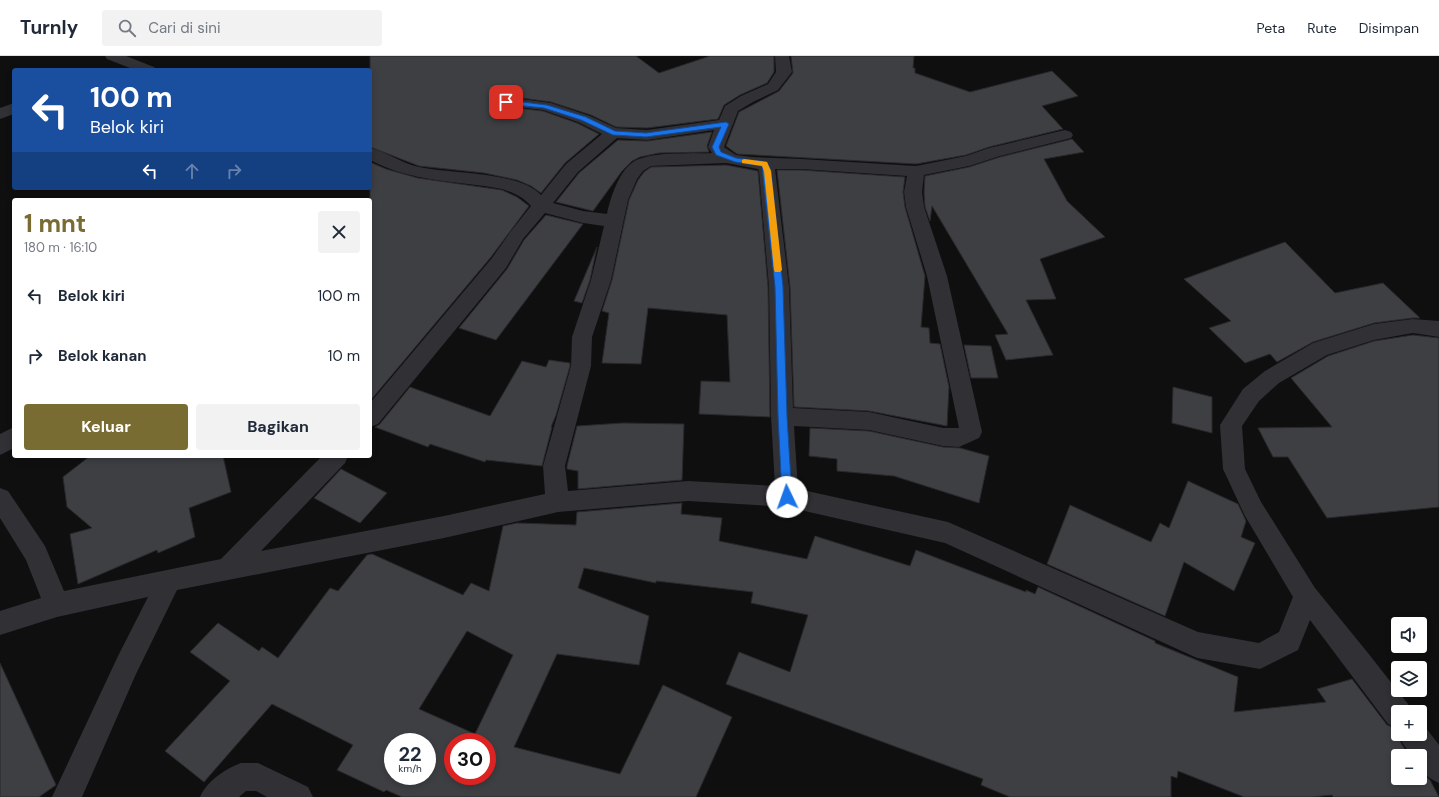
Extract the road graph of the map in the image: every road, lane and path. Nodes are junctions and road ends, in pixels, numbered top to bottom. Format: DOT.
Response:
graph roads {
  1 [pos="112,56"];
  2 [pos="782,56"];
  3 [pos="144,68"];
  4 [pos="506,102"];
  5 [pos="12,109"];
  6 [pos="0,114"];
  7 [pos="726,124"];
  8 [pos="613,132"];
  9 [pos="1065,135"];
  10 [pos="372,154"];
  11 [pos="726,158"];
  12 [pos="765,164"];
  13 [pos="916,171"];
  14 [pos="541,206"];
  15 [pos="614,221"];
  16 [pos="1439,329"];
  17 [pos="372,416"];
  18 [pos="782,416"];
  19 [pos="12,437"];
  20 [pos="0,446"];
  21 [pos="335,458"];
  22 [pos="787,497"];
  23 [pos="0,498"];
  24 [pos="558,502"];
  25 [pos="228,568"];
  26 [pos="169,580"];
  27 [pos="1306,596"];
  28 [pos="57,605"];
  29 [pos="0,623"];
  30 [pos="1391,705"];
  31 [pos="1418,741"];
  32 [pos="1439,769"];
  33 [pos="67,797"];
  34 [pos="215,797"];
  35 [pos="298,797"];
  1 -- 3 [label="street"];
  2 -- 7 [label="street"];
  4 -- 8 [label="street"];
  5 -- 6 [label="street"];
  7 -- 8 [label="street"];
  7 -- 11 [label="street"];
  8 -- 14 [label="street"];
  9 -- 13 [label="street"];
  10 -- 14 [label="street"];
  11 -- 12 [label="street"];
  11 -- 15 [label="street"];
  12 -- 13 [label="street"];
  12 -- 18 [label="street"];
  13 -- 18 [label="street"];
  14 -- 15 [label="street"];
  14 -- 17 [label="street"];
  15 -- 24 [label="street"];
  16 -- 27 [label="street"];
  18 -- 22 [label="street"];
  19 -- 20 [label="street"];
  21 -- 25 [label="street"];
  22 -- 24 [label="street"];
  22 -- 27 [label="street"];
  23 -- 28 [label="street"];
  24 -- 25 [label="street"];
  25 -- 26 [label="street"];
  26 -- 28 [label="street"];
  26 -- 33 [label="street"];
  27 -- 30 [label="street"];
  28 -- 29 [label="street"];
  31 -- 32 [label="street"];
  34 -- 35 [label="street"];
}
